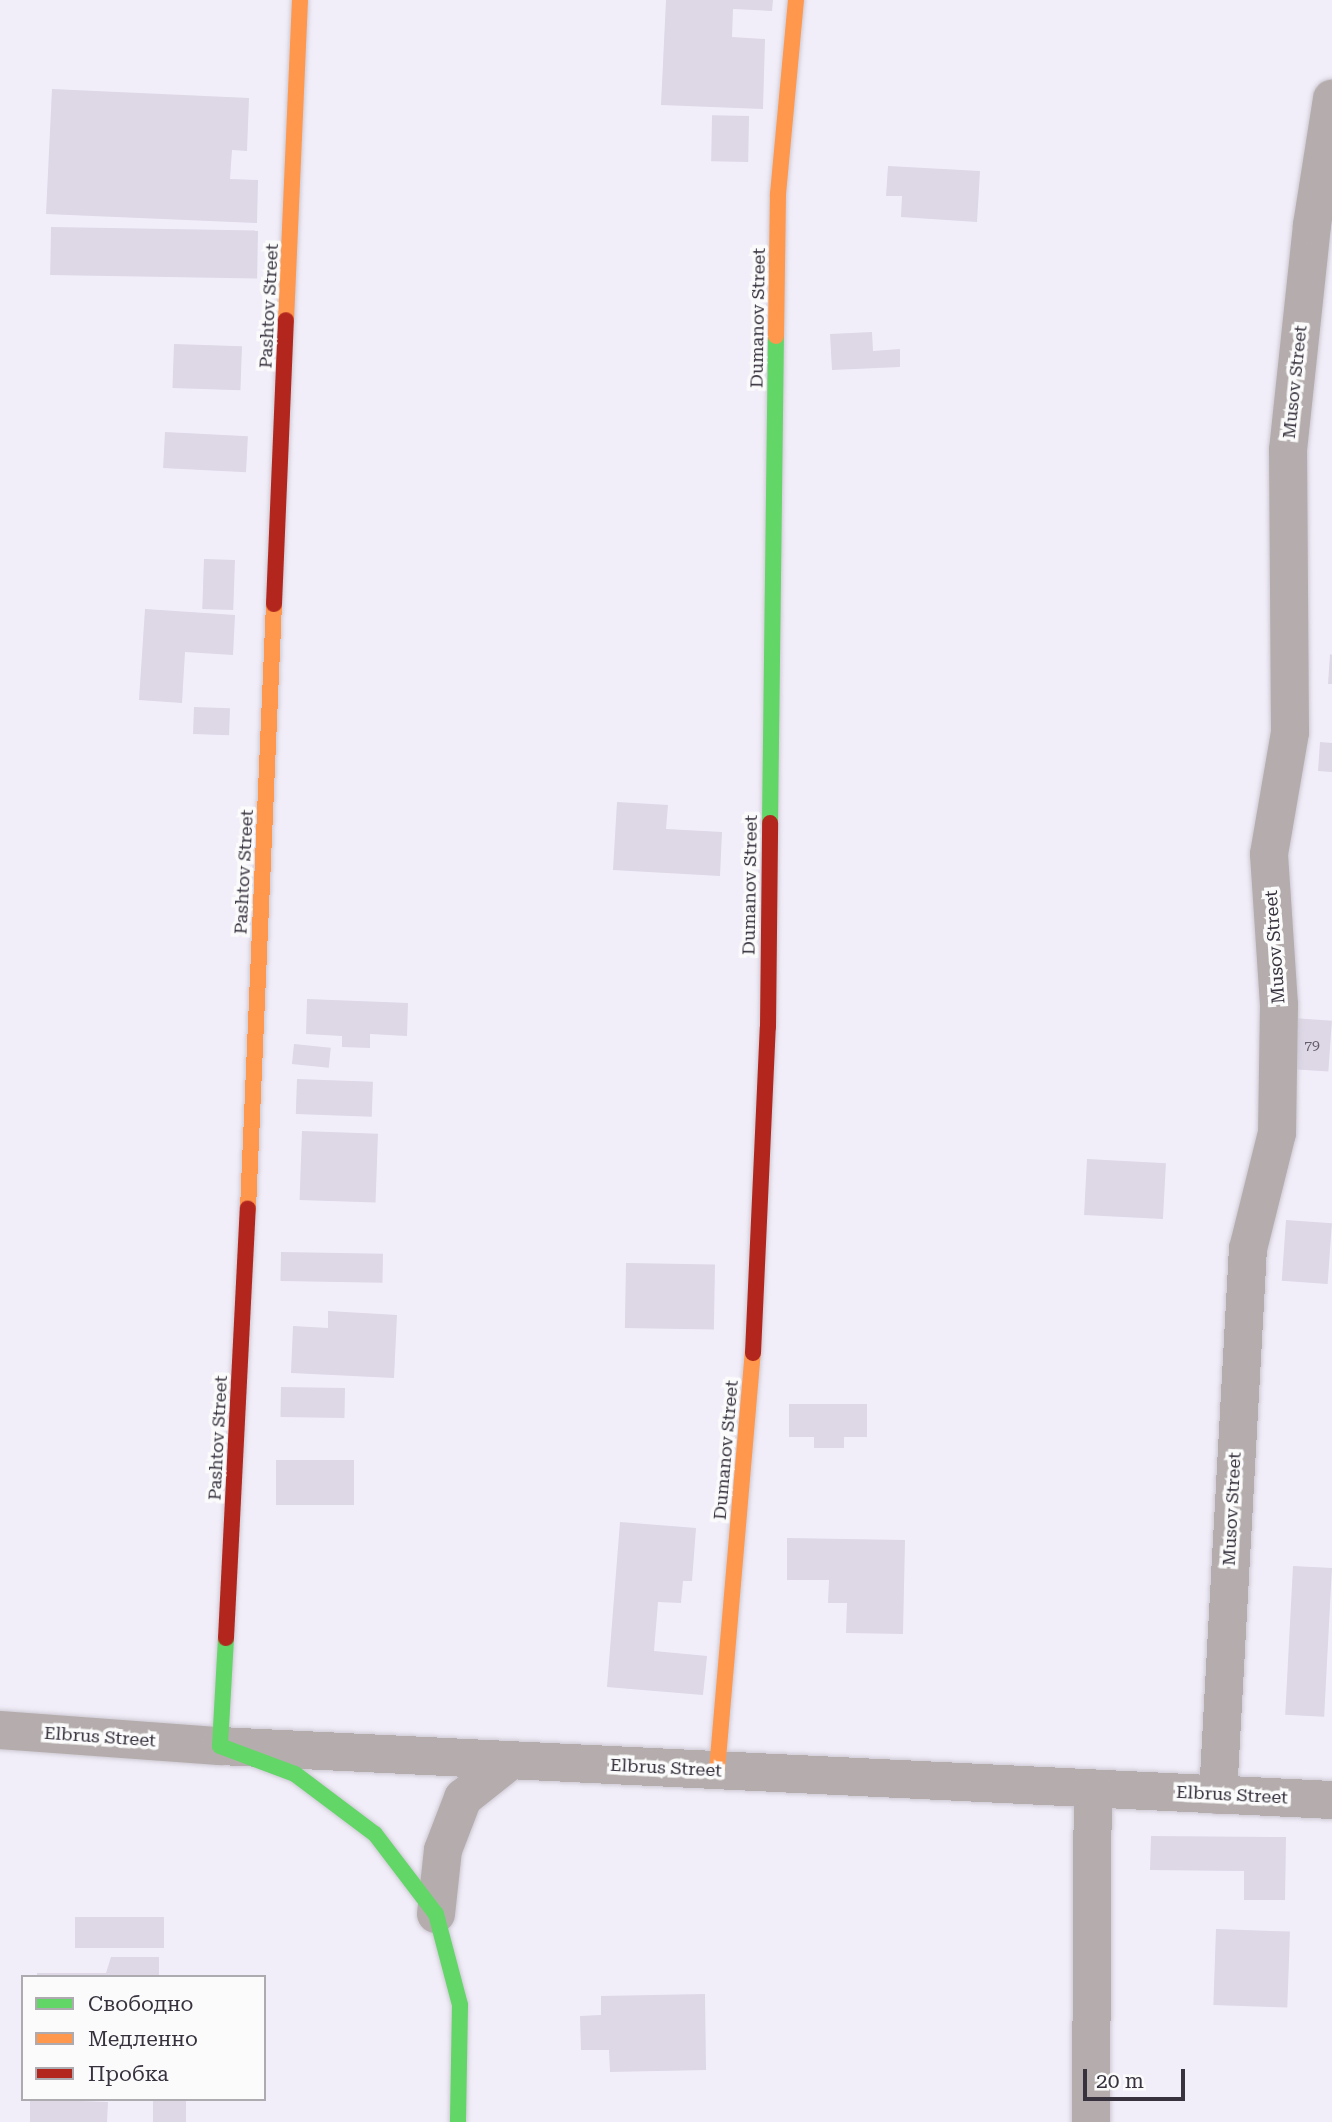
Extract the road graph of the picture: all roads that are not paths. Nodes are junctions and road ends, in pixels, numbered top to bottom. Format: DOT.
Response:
graph roads {
  1 [pos="300,0"];
  2 [pos="796,0"];
  3 [pos="1332,99"];
  4 [pos="0,1730"];
  5 [pos="220,1746"];
  6 [pos="510,1760"];
  7 [pos="717,1770"];
  8 [pos="1093,1789"];
  9 [pos="1218,1795"];
  10 [pos="1332,1800"];
  11 [pos="436,1914"];
  12 [pos="458,2122"];
  13 [pos="1091,2122"];
  1 -- 5 [label="street, Pashtov Street"];
  2 -- 7 [label="street, Dumanov Street"];
  3 -- 9 [label="street, Musov Street"];
  4 -- 5 [label="street, Elbrus Street"];
  5 -- 6 [label="street, Elbrus Street"];
  5 -- 11 [label="street"];
  6 -- 7 [label="street, Elbrus Street"];
  6 -- 11 [label="street"];
  7 -- 8 [label="street, Elbrus Street"];
  8 -- 9 [label="street, Elbrus Street"];
  8 -- 13 [label="street"];
  9 -- 10 [label="street, Elbrus Street"];
  11 -- 12 [label="street"];
}
